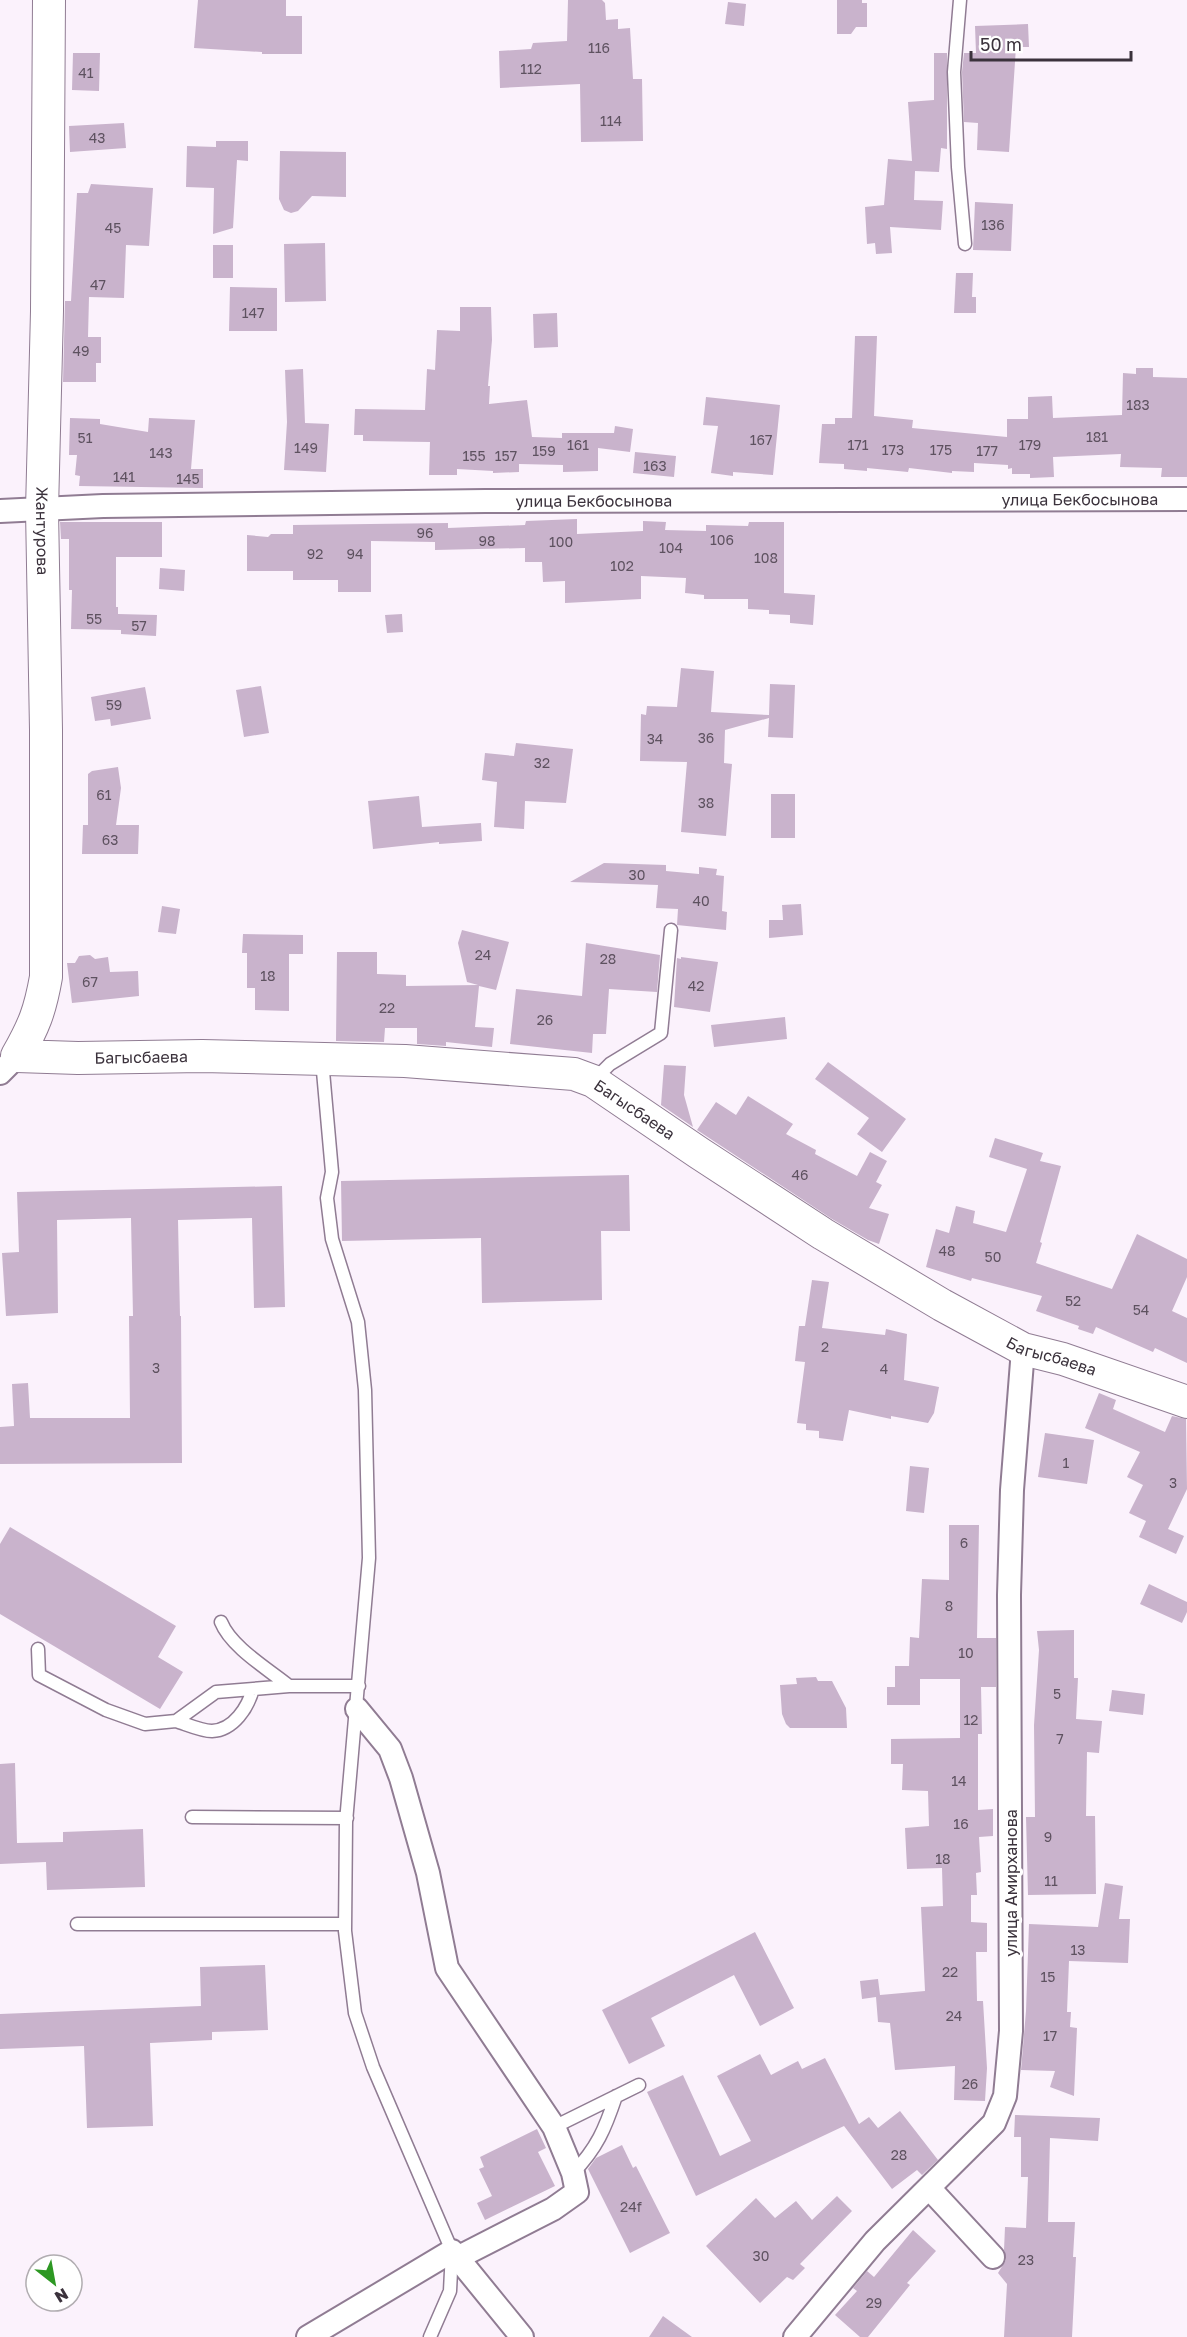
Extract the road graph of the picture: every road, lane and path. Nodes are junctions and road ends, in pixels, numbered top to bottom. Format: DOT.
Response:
graph roads {
  1 [pos="49,0"];
  2 [pos="960,0"];
  3 [pos="965,244"];
  4 [pos="1187,499"];
  5 [pos="42,510"];
  6 [pos="0,511"];
  7 [pos="671,930"];
  8 [pos="322,1059"];
  9 [pos="8,1064"];
  10 [pos="592,1081"];
  11 [pos="1023,1349"];
  12 [pos="1187,1402"];
  13 [pos="221,1622"];
  14 [pos="38,1649"];
  15 [pos="289,1686"];
  16 [pos="359,1686"];
  17 [pos="253,1689"];
  18 [pos="357,1709"];
  19 [pos="176,1721"];
  20 [pos="192,1817"];
  21 [pos="347,1818"];
  22 [pos="77,1924"];
  23 [pos="345,1924"];
  24 [pos="639,2085"];
  25 [pos="616,2096"];
  26 [pos="554,2127"];
  27 [pos="573,2173"];
  28 [pos="930,2189"];
  29 [pos="455,2254"];
  30 [pos="993,2257"];
  31 [pos="308,2337"];
  32 [pos="430,2337"];
  33 [pos="522,2337"];
  34 [pos="795,2337"];
  1 -- 5 [label="street, Жантурова"];
  2 -- 3 [label="lane"];
  4 -- 5 [label="street, улица Бекбосынова"];
  5 -- 6 [label="street, улица Бекбосынова"];
  5 -- 9 [label="street, Жантурова"];
  7 -- 10 [label="lane"];
  8 -- 9 [label="street, Багысбаева"];
  8 -- 10 [label="street, Багысбаева"];
  8 -- 16 [label="lane"];
  10 -- 11 [label="street, Багысбаева"];
  11 -- 12 [label="street, Багысбаева"];
  11 -- 28 [label="street, улица Амирханова"];
  13 -- 15 [label="lane"];
  14 -- 19 [label="lane"];
  15 -- 16 [label="lane"];
  15 -- 17 [label="lane"];
  16 -- 18 [label="lane"];
  17 -- 19 [label="lane"];
  17 -- 19 [label="lane"];
  18 -- 21 [label="lane"];
  18 -- 26 [label="street"];
  20 -- 21 [label="lane"];
  21 -- 23 [label="lane"];
  22 -- 23 [label="lane"];
  23 -- 29 [label="lane"];
  24 -- 25 [label="lane"];
  25 -- 26 [label="lane"];
  25 -- 27 [label="lane"];
  26 -- 27 [label="street"];
  27 -- 29 [label="street"];
  28 -- 30 [label="street"];
  28 -- 34 [label="street, улица Амирханова"];
  29 -- 31 [label="street"];
  29 -- 32 [label="lane"];
  29 -- 33 [label="street"];
}
